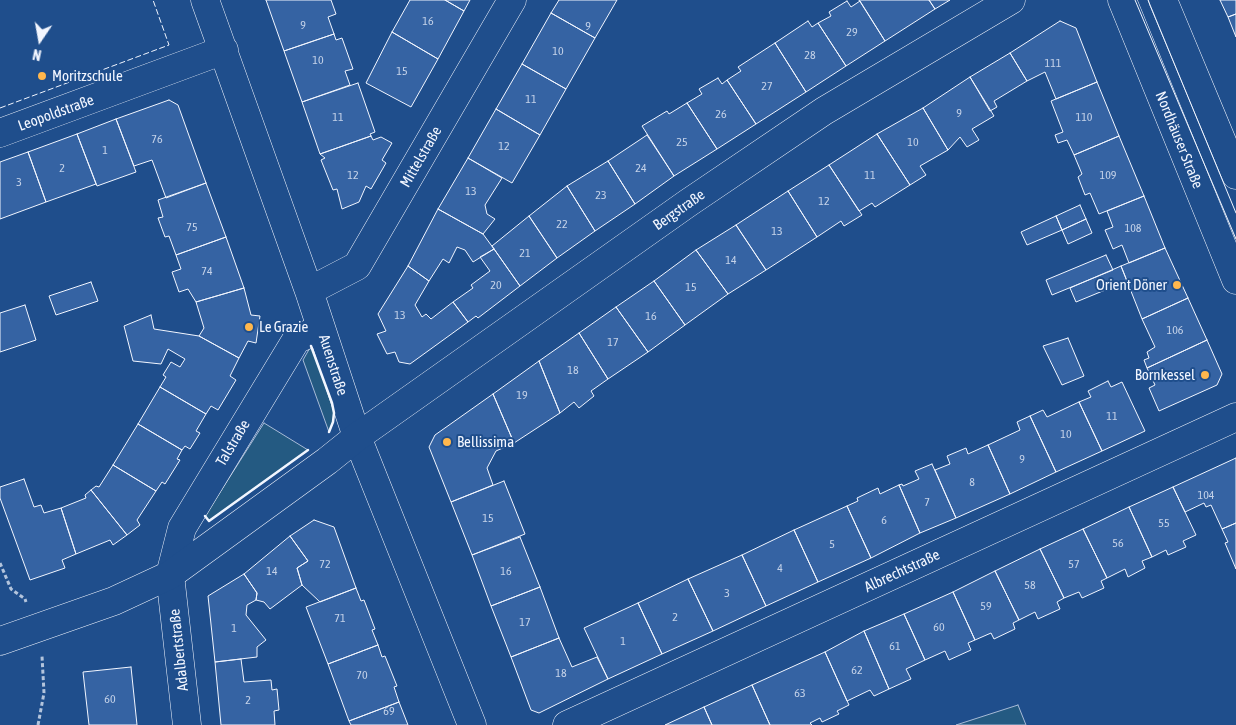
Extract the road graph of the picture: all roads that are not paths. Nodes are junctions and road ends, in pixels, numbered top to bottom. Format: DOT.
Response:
graph roads {
  1 [pos="205,0"];
  2 [pos="512,0"];
  3 [pos="1011,0"];
  4 [pos="1122,0"];
  5 [pos="1163,0"];
  6 [pos="224,50"];
  7 [pos="0,133"];
  8 [pos="1236,175"];
  9 [pos="1236,280"];
  10 [pos="309,291"];
  11 [pos="321,328"];
  12 [pos="1236,416"];
  13 [pos="357,437"];
  14 [pos="170,575"];
  15 [pos="15,636"];
  16 [pos="187,725"];
  17 [pos="472,725"];
  18 [pos="567,725"];
  1 -- 6 [label="street, Auenstraße"];
  2 -- 10 [label="street, Mittelstraße"];
  3 -- 13 [label="street, Bergstraße"];
  4 -- 9 [label="street, Nordhäuser Straße"];
  5 -- 8 [label="street"];
  6 -- 7 [label="street, Leopoldstraße"];
  6 -- 10 [label="street, Auenstraße"];
  10 -- 11 [label="street, Auenstraße"];
  11 -- 13 [label="street, Auenstraße"];
  11 -- 14 [label="street, Talstraße"];
  12 -- 18 [label="street, Albrechtstraße"];
  13 -- 14 [label="street"];
  13 -- 17 [label="street, Auenstraße"];
  14 -- 15 [label="street"];
  14 -- 16 [label="street, Adalbertstraße"];
}
